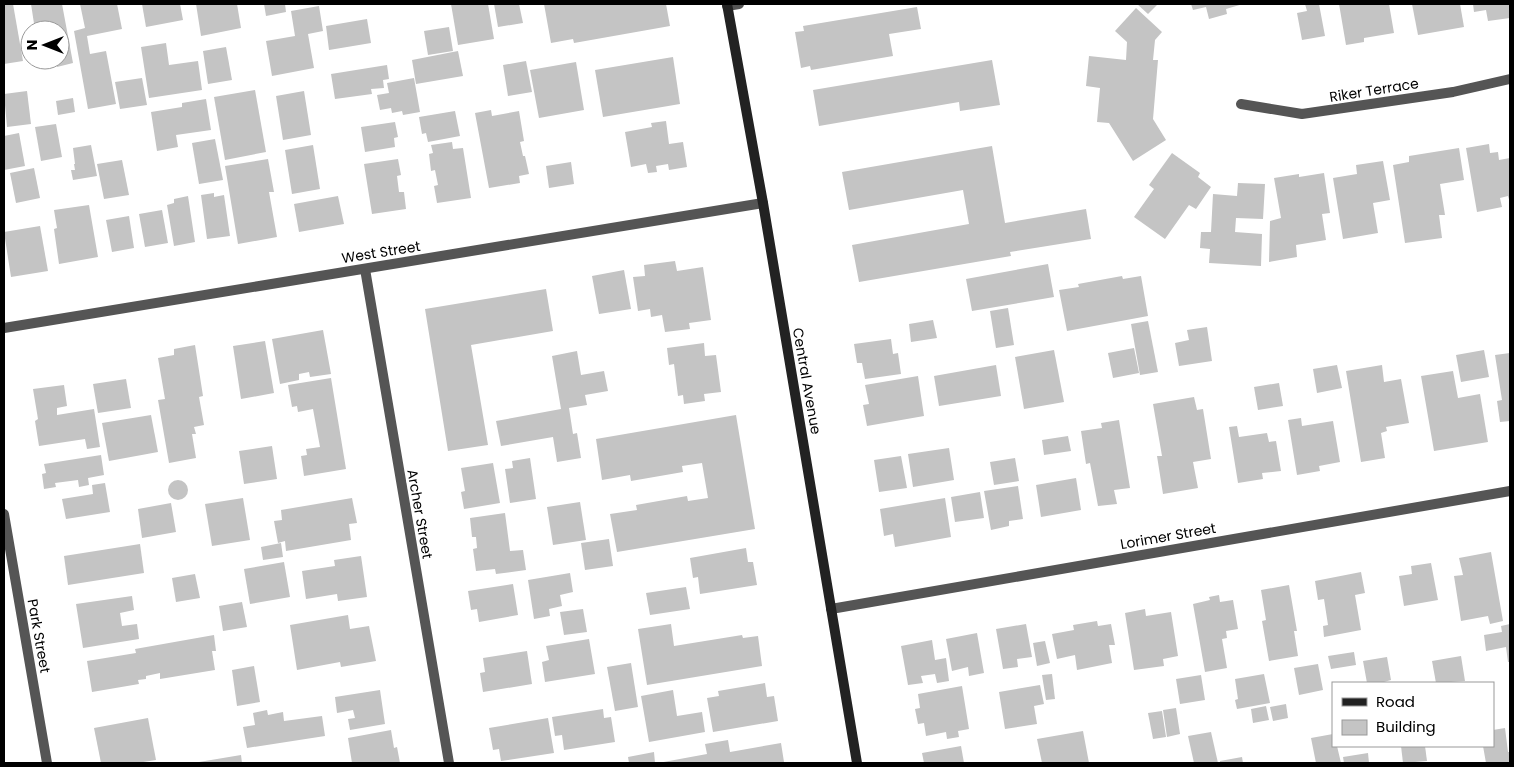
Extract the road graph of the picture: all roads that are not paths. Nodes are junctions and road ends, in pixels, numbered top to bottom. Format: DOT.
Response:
graph roads {
  1 [pos="739,4"];
  2 [pos="727,5"];
  3 [pos="1510,79"];
  4 [pos="1241,104"];
  5 [pos="763,203"];
  6 [pos="365,269"];
  7 [pos="4,328"];
  8 [pos="1510,491"];
  9 [pos="4,514"];
  10 [pos="831,609"];
  11 [pos="47,763"];
  12 [pos="449,763"];
  13 [pos="857,763"];
  1 -- 2 [label="street"];
  2 -- 5 [label="street, Central Avenue"];
  3 -- 4 [label="street, Riker Terrace"];
  5 -- 6 [label="street, West Street"];
  5 -- 10 [label="street, Central Avenue"];
  6 -- 7 [label="street, West Street"];
  6 -- 12 [label="street, Archer Street"];
  8 -- 10 [label="street, Lorimer Street"];
  9 -- 11 [label="street, Park Street"];
  10 -- 13 [label="street, Central Avenue"];
}
